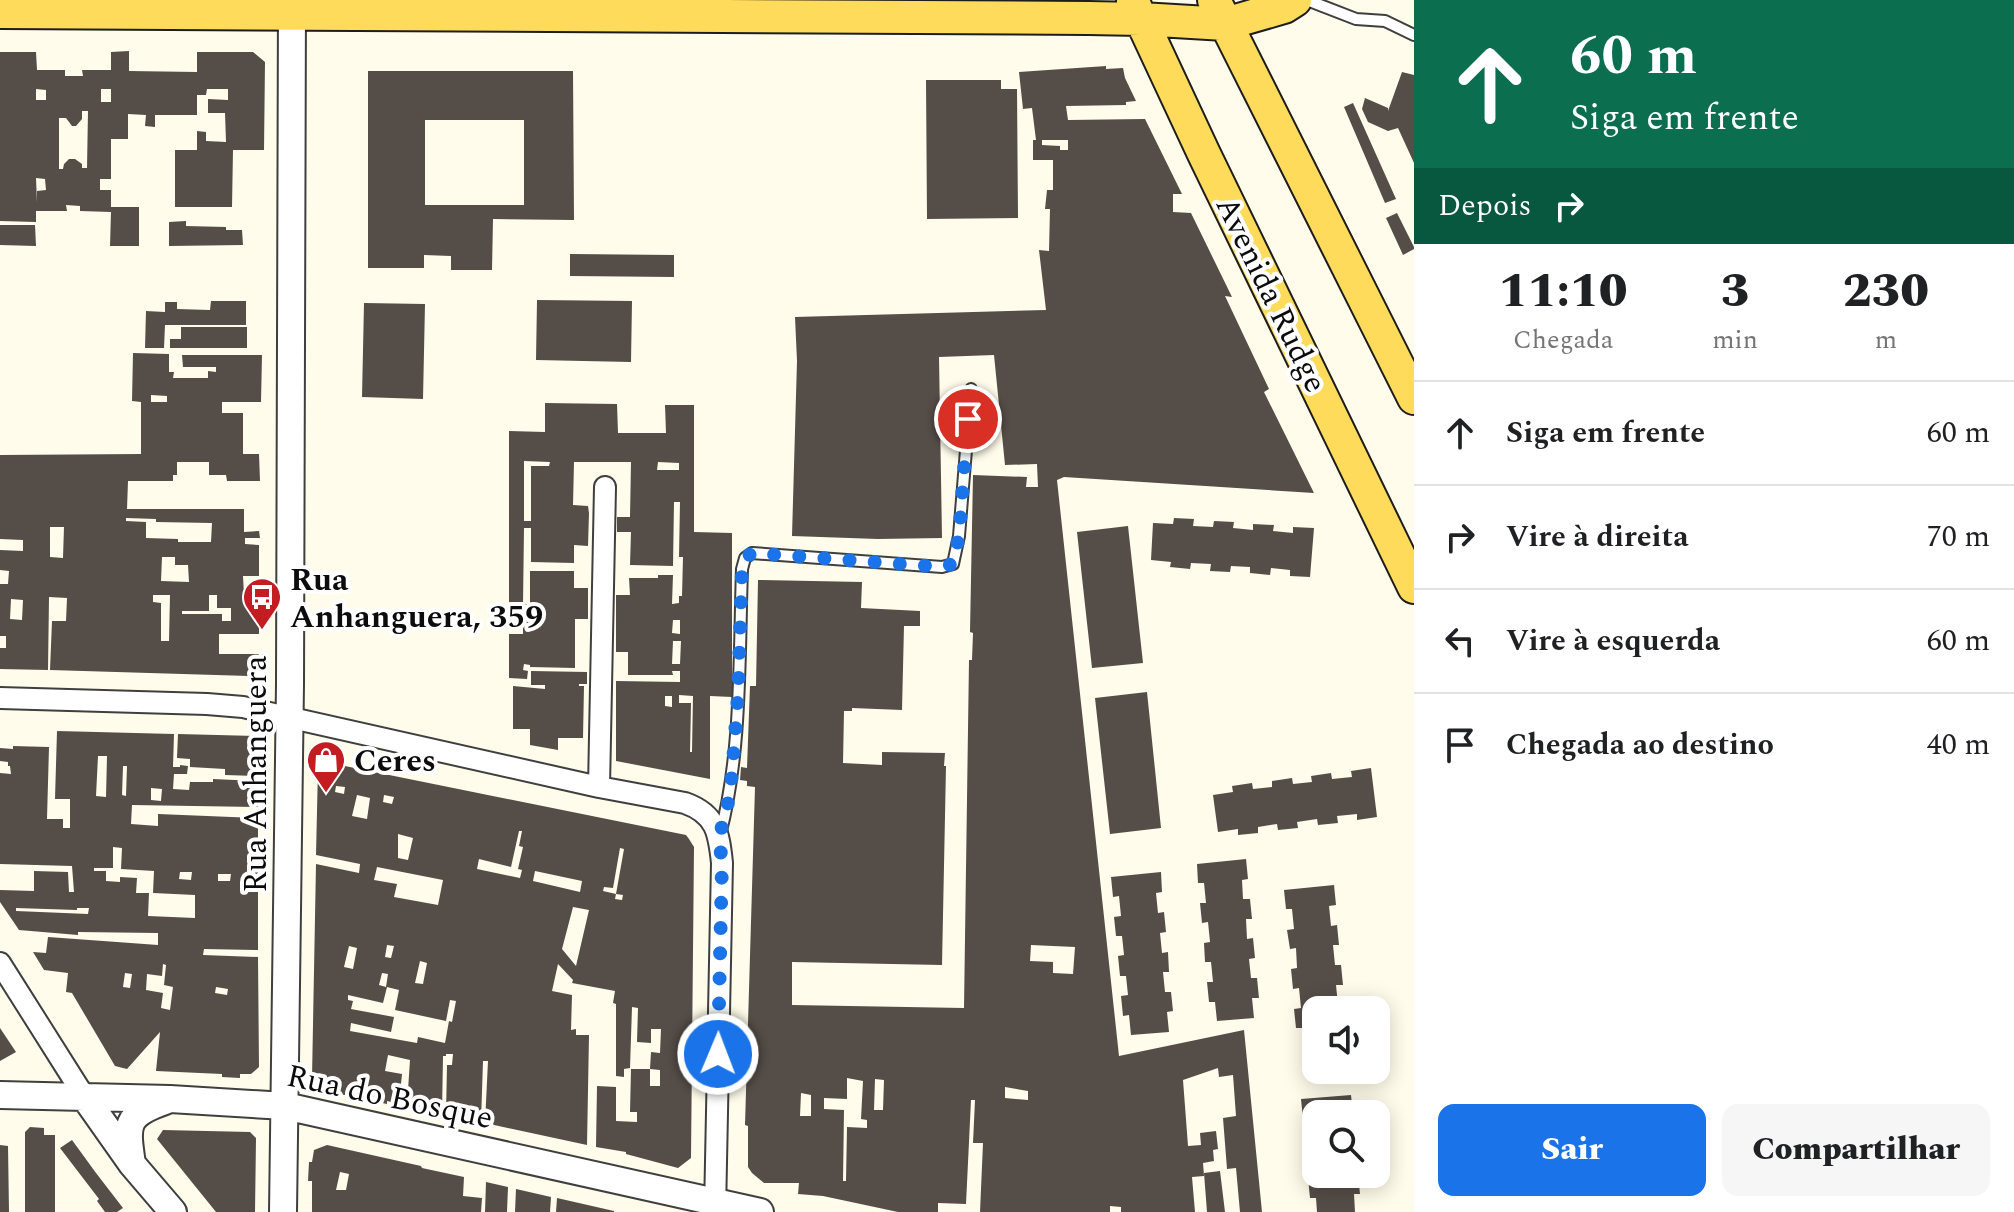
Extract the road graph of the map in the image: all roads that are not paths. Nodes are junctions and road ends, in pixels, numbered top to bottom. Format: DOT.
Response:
graph roads {
  1 [pos="1295,0"];
  2 [pos="1307,0"];
  3 [pos="292,7"];
  4 [pos="1137,10"];
  5 [pos="0,12"];
  6 [pos="1220,12"];
  7 [pos="1414,35"];
  8 [pos="971,389"];
  9 [pos="1414,398"];
  10 [pos="605,487"];
  11 [pos="1414,587"];
  12 [pos="0,698"];
  13 [pos="289,717"];
  14 [pos="599,787"];
  15 [pos="719,837"];
  16 [pos="0,963"];
  17 [pos="0,1095"];
  18 [pos="84,1096"];
  19 [pos="170,1099"];
  20 [pos="285,1106"];
  21 [pos="132,1164"];
  22 [pos="714,1207"];
  23 [pos="173,1212"];
  24 [pos="283,1212"];
  25 [pos="760,1212"];
  1 -- 6 [label="main road"];
  2 -- 7 [label="lane"];
  3 -- 4 [label="main road"];
  3 -- 5 [label="main road"];
  3 -- 13 [label="street, Rua Anhanguera"];
  4 -- 6 [label="main road"];
  4 -- 11 [label="main road, Avenida Rudge"];
  6 -- 9 [label="main road"];
  8 -- 15 [label="lane"];
  10 -- 14 [label="street"];
  12 -- 13 [label="street"];
  13 -- 14 [label="street"];
  13 -- 20 [label="street, Rua Anhanguera"];
  14 -- 15 [label="street"];
  15 -- 22 [label="street"];
  16 -- 18 [label="street"];
  17 -- 18 [label="street, Rua do Bosque"];
  18 -- 19 [label="street, Rua do Bosque"];
  18 -- 21 [label="street"];
  19 -- 20 [label="street, Rua do Bosque"];
  19 -- 21 [label="street"];
  20 -- 22 [label="street, Rua do Bosque"];
  20 -- 24 [label="street, Rua Anhanguera"];
  21 -- 23 [label="street"];
  22 -- 25 [label="street, Rua do Bosque"];
}
